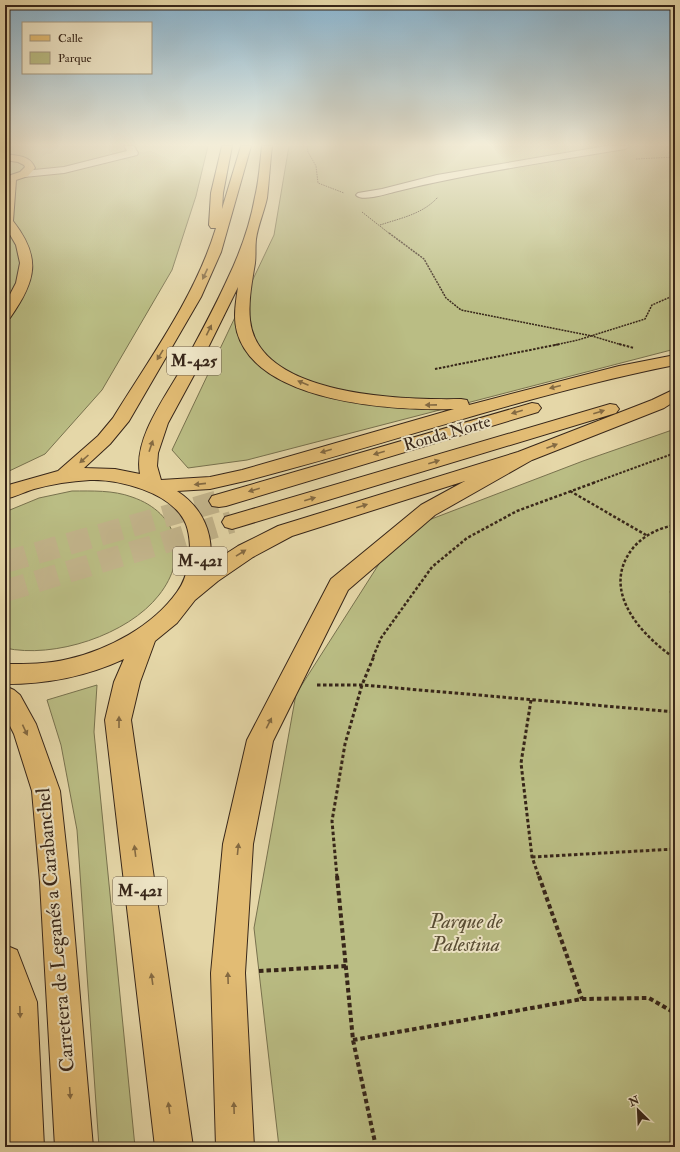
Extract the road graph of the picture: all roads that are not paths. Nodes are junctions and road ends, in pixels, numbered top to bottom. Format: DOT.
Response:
graph roads {
  1 [pos="7,200"];
  2 [pos="217,200"];
  3 [pos="232,200"];
  4 [pos="261,200"];
  5 [pos="6,220"];
  6 [pos="250,239"];
  7 [pos="215,252"];
  8 [pos="5,315"];
  9 [pos="675,360"];
  10 [pos="675,366"];
  11 [pos="675,389"];
  12 [pos="675,394"];
  13 [pos="498,402"];
  14 [pos="525,456"];
  15 [pos="64,476"];
  16 [pos="5,482"];
  17 [pos="31,484"];
  18 [pos="155,485"];
  19 [pos="5,493"];
  20 [pos="219,501"];
  21 [pos="232,522"];
  22 [pos="188,594"];
  23 [pos="144,638"];
  24 [pos="5,674"];
  25 [pos="5,697"];
  26 [pos="5,962"];
  27 [pos="25,1147"];
  28 [pos="74,1147"];
  29 [pos="174,1147"];
  30 [pos="236,1147"];
  1 -- 5 [label="main road"];
  2 -- 7 [label="main road"];
  3 -- 7 [label="main road, M-425"];
  4 -- 6 [label="main road, M-425"];
  5 -- 8 [label="main road"];
  13 -- 6 [label="main road, one-way"];
  18 -- 6 [label="main road, M-425, one-way"];
  7 -- 15 [label="main road, M-425, one-way"];
  9 -- 13 [label="main road, one-way"];
  10 -- 20 [label="main road, Ronda Norte, one-way"];
  21 -- 11 [label="main road, Ronda Norte, one-way"];
  14 -- 12 [label="main road, one-way"];
  13 -- 18 [label="main road, one-way"];
  22 -- 14 [label="main road, one-way"];
  30 -- 14 [label="main road, one-way"];
  15 -- 17 [label="main road, M-421"];
  15 -- 18 [label="main road, M-421"];
  16 -- 17 [label="main road, M-421"];
  17 -- 19 [label="main road, M-421"];
  18 -- 22 [label="main road, M-421"];
  22 -- 23 [label="main road, M-421"];
  23 -- 24 [label="main road, M-421"];
  29 -- 23 [label="main road, M-421, one-way"];
  25 -- 28 [label="main road, Carretera de Leganés a Carabanchel, one-way"];
  26 -- 27 [label="main road, one-way"];
}
